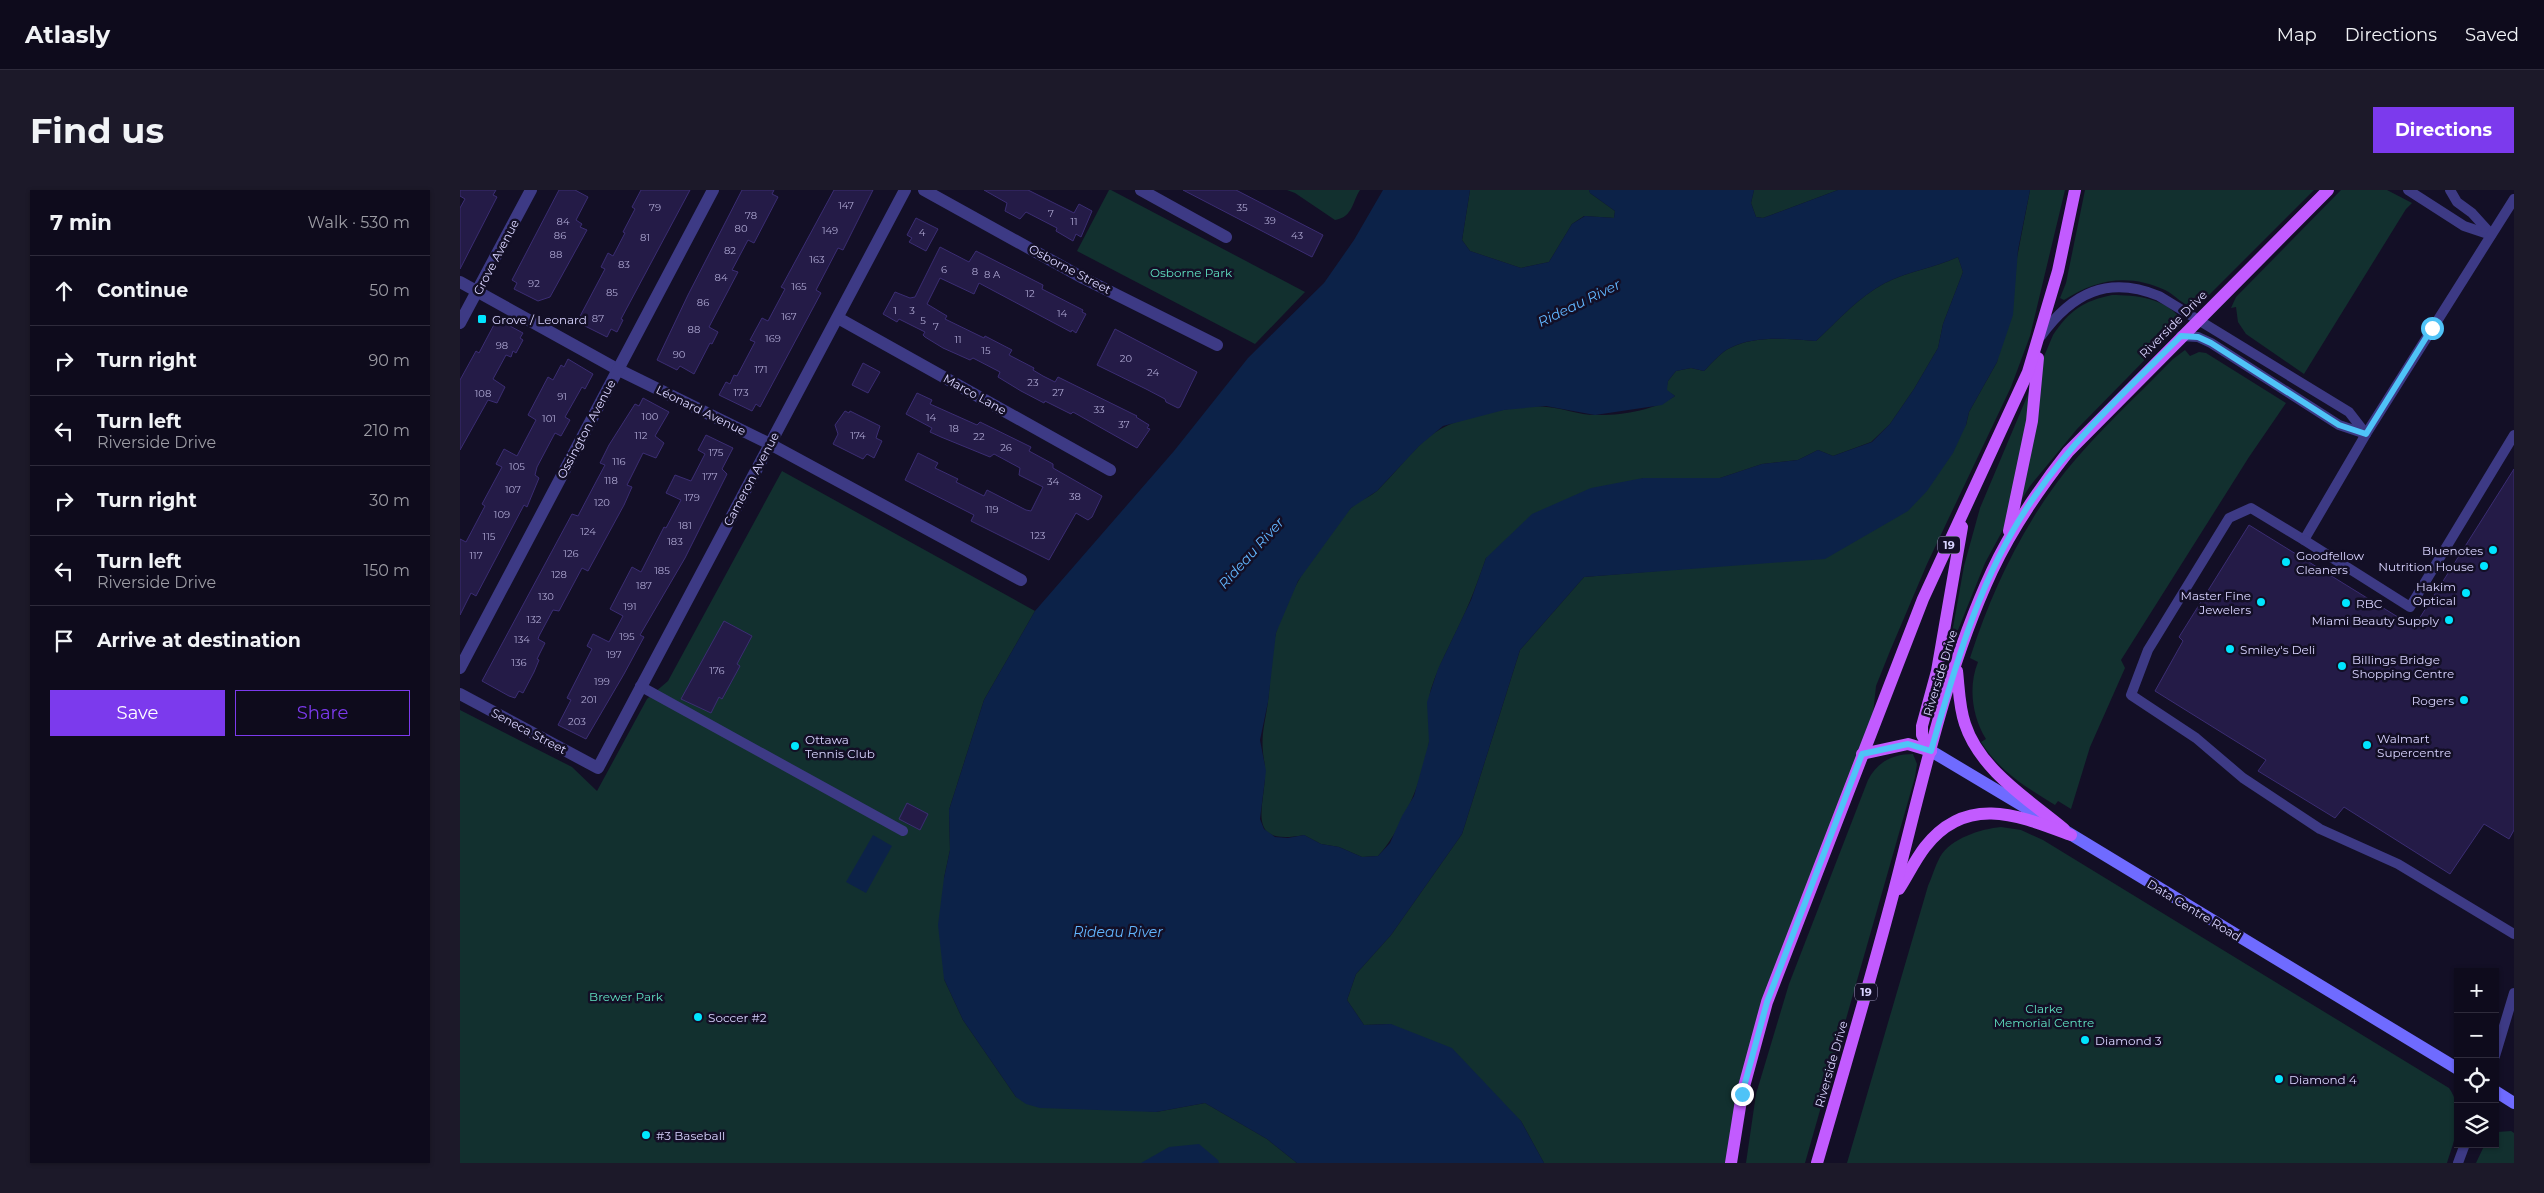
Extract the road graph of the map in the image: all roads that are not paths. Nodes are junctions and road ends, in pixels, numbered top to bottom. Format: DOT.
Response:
graph roads {
  1 [pos="531,190"];
  2 [pos="712,190"];
  3 [pos="906,190"];
  4 [pos="924,190"];
  5 [pos="1141,190"];
  6 [pos="2076,190"];
  7 [pos="2328,190"];
  8 [pos="2408,190"];
  9 [pos="2450,190"];
  10 [pos="2514,199"];
  11 [pos="2491,235"];
  12 [pos="1226,237"];
  13 [pos="460,282"];
  14 [pos="478,292"];
  15 [pos="838,318"];
  16 [pos="2198,319"];
  17 [pos="460,323"];
  18 [pos="2181,336"];
  19 [pos="2039,338"];
  20 [pos="1217,345"];
  21 [pos="617,369"];
  22 [pos="2366,434"];
  23 [pos="2514,435"];
  24 [pos="770,444"];
  25 [pos="1110,470"];
  26 [pos="1965,510"];
  27 [pos="2304,540"];
  28 [pos="2006,542"];
  29 [pos="1021,580"];
  30 [pos="1956,663"];
  31 [pos="460,668"];
  32 [pos="640,686"];
  33 [pos="460,694"];
  34 [pos="1931,751"];
  35 [pos="1862,754"];
  36 [pos="598,768"];
  37 [pos="903,831"];
  38 [pos="2072,835"];
  39 [pos="1891,904"];
  40 [pos="2514,934"];
  41 [pos="2514,993"];
  42 [pos="2499,1043"];
  43 [pos="2454,1067"];
  44 [pos="2499,1094"];
  45 [pos="2514,1103"];
  46 [pos="2464,1148"];
  47 [pos="1731,1163"];
  48 [pos="1817,1163"];
  49 [pos="2458,1163"];
  1 -- 14 [label="street, Grove Avenue"];
  2 -- 21 [label="street, Ossington Avenue"];
  3 -- 15 [label="street, Cameron Avenue"];
  4 -- 20 [label="street, Osborne Street"];
  5 -- 12 [label="street"];
  6 -- 19 [label="main road, 19"];
  7 -- 16 [label="main road, Riverside Drive / 19"];
  8 -- 11 [label="lane"];
  9 -- 11 [label="lane"];
  10 -- 11 [label="lane"];
  11 -- 22 [label="lane"];
  13 -- 14 [label="street, Léonard Avenue"];
  14 -- 17 [label="street, Grove Avenue"];
  14 -- 21 [label="street, Léonard Avenue"];
  15 -- 24 [label="street, Cameron Avenue"];
  15 -- 25 [label="street, Marco Lane"];
  16 -- 18 [label="main road, Riverside Drive / 19"];
  16 -- 19 [label="lane"];
  16 -- 22 [label="lane"];
  18 -- 22 [label="lane"];
  18 -- 28 [label="main road, Riverside Drive / 19"];
  19 -- 26 [label="main road, 19"];
  19 -- 28 [label="main road"];
  21 -- 24 [label="street, Léonard Avenue"];
  21 -- 31 [label="street, Ossington Avenue"];
  22 -- 27 [label="lane"];
  23 -- 27 [label="lane"];
  24 -- 29 [label="street, Léonard Avenue"];
  24 -- 32 [label="street, Cameron Avenue"];
  26 -- 34 [label="main road"];
  26 -- 35 [label="main road, 19"];
  27 -- 40 [label="lane"];
  28 -- 30 [label="main road, Riverside Drive / 19"];
  30 -- 34 [label="main road, Riverside Drive / 19"];
  30 -- 38 [label="main road"];
  32 -- 36 [label="street, Cameron Avenue"];
  32 -- 37 [label="lane"];
  33 -- 36 [label="street, Seneca Street"];
  34 -- 35 [label="main road"];
  34 -- 38 [label="main road, Data Centre Road"];
  34 -- 39 [label="main road, Riverside Drive / 19"];
  35 -- 47 [label="main road, 19"];
  38 -- 39 [label="main road"];
  38 -- 43 [label="main road, Data Centre Road"];
  39 -- 48 [label="main road, Riverside Drive / 19"];
  41 -- 42 [label="lane"];
  44 -- 45 [label="main road"];
  46 -- 49 [label="lane"];
}
